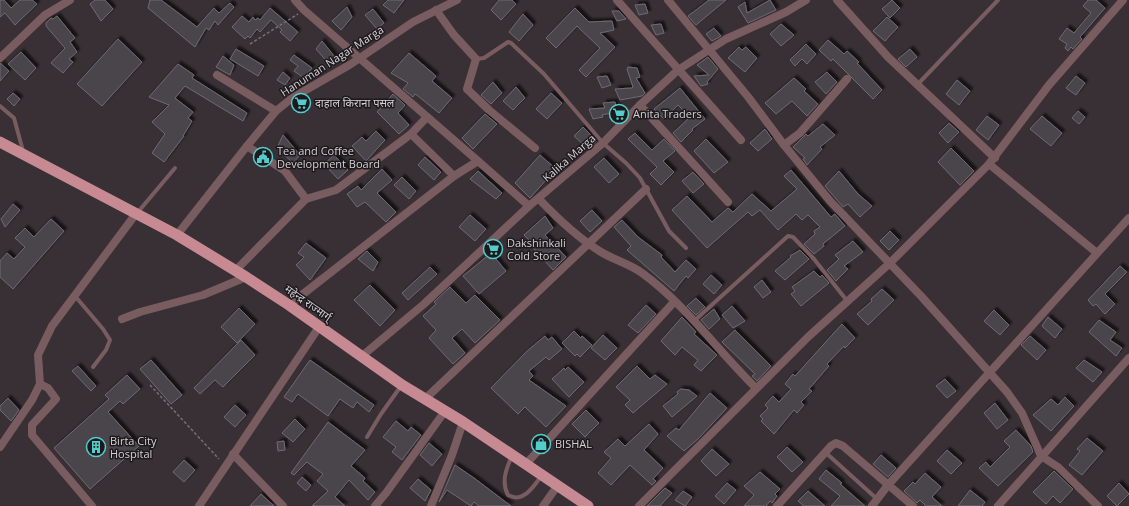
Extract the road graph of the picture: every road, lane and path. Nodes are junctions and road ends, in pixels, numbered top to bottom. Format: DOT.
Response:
graph roads {
  1 [pos="70,0"];
  2 [pos="295,0"];
  3 [pos="457,0"];
  4 [pos="617,0"];
  5 [pos="668,0"];
  6 [pos="806,0"];
  7 [pos="836,0"];
  8 [pos="998,0"];
  9 [pos="1123,0"];
  10 [pos="304,10"];
  11 [pos="436,10"];
  12 [pos="250,44"];
  13 [pos="709,50"];
  14 [pos="0,58"];
  15 [pos="360,58"];
  16 [pos="476,59"];
  17 [pos="678,70"];
  18 [pos="217,75"];
  19 [pos="848,79"];
  20 [pos="918,84"];
  21 [pos="640,105"];
  22 [pos="0,106"];
  23 [pos="276,111"];
  24 [pos="427,117"];
  25 [pos="412,134"];
  26 [pos="741,140"];
  27 [pos="0,142"];
  28 [pos="603,143"];
  29 [pos="784,145"];
  30 [pos="247,146"];
  31 [pos="535,148"];
  32 [pos="24,156"];
  33 [pos="478,160"];
  34 [pos="992,161"];
  35 [pos="175,168"];
  36 [pos="454,176"];
  37 [pos="646,190"];
  38 [pos="306,199"];
  39 [pos="539,199"];
  40 [pos="728,202"];
  41 [pos="529,206"];
  42 [pos="135,215"];
  43 [pos="1129,218"];
  44 [pos="176,236"];
  45 [pos="589,243"];
  46 [pos="686,248"];
  47 [pos="1097,253"];
  48 [pos="890,263"];
  49 [pos="235,271"];
  50 [pos="246,277"];
  51 [pos="74,296"];
  52 [pos="674,302"];
  53 [pos="848,302"];
  54 [pos="290,305"];
  55 [pos="122,319"];
  56 [pos="694,321"];
  57 [pos="319,327"];
  58 [pos="362,356"];
  59 [pos="1129,358"];
  60 [pos="93,367"];
  61 [pos="989,373"];
  62 [pos="40,384"];
  63 [pos="150,385"];
  64 [pos="402,385"];
  65 [pos="756,388"];
  66 [pos="425,399"];
  67 [pos="445,411"];
  68 [pos="463,422"];
  69 [pos="368,437"];
  70 [pos="0,447"];
  71 [pos="825,452"];
  72 [pos="233,454"];
  73 [pos="512,455"];
  74 [pos="1041,456"];
  75 [pos="526,464"];
  76 [pos="226,467"];
  77 [pos="542,475"];
  78 [pos="558,485"];
  79 [pos="888,485"];
  80 [pos="875,503"];
  81 [pos="779,505"];
  82 [pos="92,506"];
  83 [pos="199,506"];
  84 [pos="283,506"];
  85 [pos="375,506"];
  86 [pos="431,506"];
  87 [pos="543,506"];
  88 [pos="588,506"];
  89 [pos="639,506"];
  90 [pos="913,506"];
  91 [pos="998,506"];
  92 [pos="1098,506"];
  1 -- 14 [label="street"];
  2 -- 10 [label="street"];
  3 -- 11 [label="street, Hanuman Nagar Marga"];
  4 -- 17 [label="street"];
  5 -- 13 [label="street"];
  6 -- 13 [label="street, Kalika Marga"];
  7 -- 20 [label="street"];
  8 -- 20 [label="lane"];
  9 -- 34 [label="street"];
  10 -- 12 [label="path"];
  10 -- 15 [label="street"];
  11 -- 15 [label="street, Hanuman Nagar Marga"];
  11 -- 16 [label="street"];
  13 -- 17 [label="street, Kalika Marga"];
  13 -- 29 [label="street"];
  15 -- 23 [label="street, Hanuman Nagar Marga"];
  15 -- 24 [label="street"];
  16 -- 28 [label="lane"];
  16 -- 31 [label="street"];
  17 -- 21 [label="street, Kalika Marga"];
  17 -- 26 [label="street"];
  18 -- 23 [label="street"];
  19 -- 29 [label="street"];
  20 -- 34 [label="street"];
  21 -- 28 [label="street, Kalika Marga"];
  21 -- 40 [label="street"];
  22 -- 32 [label="lane"];
  23 -- 30 [label="street, Hanuman Nagar Marga"];
  24 -- 25 [label="street"];
  24 -- 33 [label="street"];
  25 -- 36 [label="street"];
  25 -- 38 [label="street"];
  27 -- 32 [label="highway, महेन्द्र राज्मार्ग्"];
  28 -- 37 [label="lane"];
  28 -- 39 [label="street, Kalika Marga"];
  29 -- 48 [label="street"];
  30 -- 38 [label="street"];
  30 -- 44 [label="street, Hanuman Nagar Marga"];
  32 -- 42 [label="highway, महेन्द्र राज्मार्ग्"];
  33 -- 36 [label="street"];
  33 -- 41 [label="street"];
  34 -- 47 [label="street"];
  34 -- 48 [label="street"];
  35 -- 42 [label="lane"];
  36 -- 54 [label="street"];
  37 -- 45 [label="street"];
  37 -- 46 [label="lane"];
  38 -- 49 [label="street"];
  39 -- 41 [label="street, Kalika Marga"];
  39 -- 45 [label="street"];
  41 -- 58 [label="street, Kalika Marga"];
  42 -- 44 [label="highway, महेन्द्र राज्मार्ग्"];
  42 -- 51 [label="street"];
  43 -- 47 [label="street"];
  44 -- 49 [label="highway, महेन्द्र राज्मार्ग्"];
  45 -- 52 [label="street"];
  45 -- 66 [label="street"];
  47 -- 61 [label="street"];
  48 -- 53 [label="street"];
  48 -- 61 [label="street"];
  49 -- 50 [label="highway, महेन्द्र राज्मार्ग्"];
  50 -- 54 [label="highway, महेन्द्र राज्मार्ग्"];
  50 -- 55 [label="street"];
  51 -- 60 [label="lane"];
  51 -- 62 [label="street"];
  52 -- 56 [label="street"];
  52 -- 75 [label="street"];
  53 -- 56 [label="lane"];
  53 -- 65 [label="street"];
  54 -- 57 [label="highway, महेन्द्र राज्मार्ग्"];
  56 -- 65 [label="street"];
  57 -- 58 [label="highway, महेन्द्र राज्मार्ग्"];
  57 -- 72 [label="street"];
  58 -- 64 [label="highway, महेन्द्र राज्मार्ग्"];
  59 -- 74 [label="street"];
  61 -- 74 [label="street"];
  61 -- 79 [label="street"];
  62 -- 70 [label="street"];
  62 -- 82 [label="street"];
  63 -- 76 [label="path"];
  64 -- 66 [label="highway, महेन्द्र राज्मार्ग्"];
  64 -- 69 [label="lane"];
  65 -- 89 [label="street"];
  66 -- 67 [label="highway, महेन्द्र राज्मार्ग्"];
  67 -- 68 [label="highway, महेन्द्र राज्मार्ग्"];
  67 -- 85 [label="street"];
  68 -- 73 [label="highway, महेन्द्र राज्मार्ग्"];
  68 -- 86 [label="street"];
  71 -- 79 [label="street"];
  71 -- 80 [label="lane"];
  71 -- 81 [label="street"];
  72 -- 76 [label="street"];
  72 -- 84 [label="street"];
  73 -- 75 [label="highway, महेन्द्र राज्मार्ग्"];
  73 -- 77 [label="lane"];
  74 -- 91 [label="street"];
  74 -- 92 [label="street"];
  75 -- 77 [label="highway, महेन्द्र राज्मार्ग्"];
  76 -- 83 [label="street"];
  77 -- 78 [label="highway, महेन्द्र राज्मार्ग्"];
  78 -- 87 [label="street"];
  78 -- 88 [label="highway, महेन्द्र राज्मार्ग्"];
  79 -- 80 [label="street"];
  79 -- 90 [label="street"];
}
